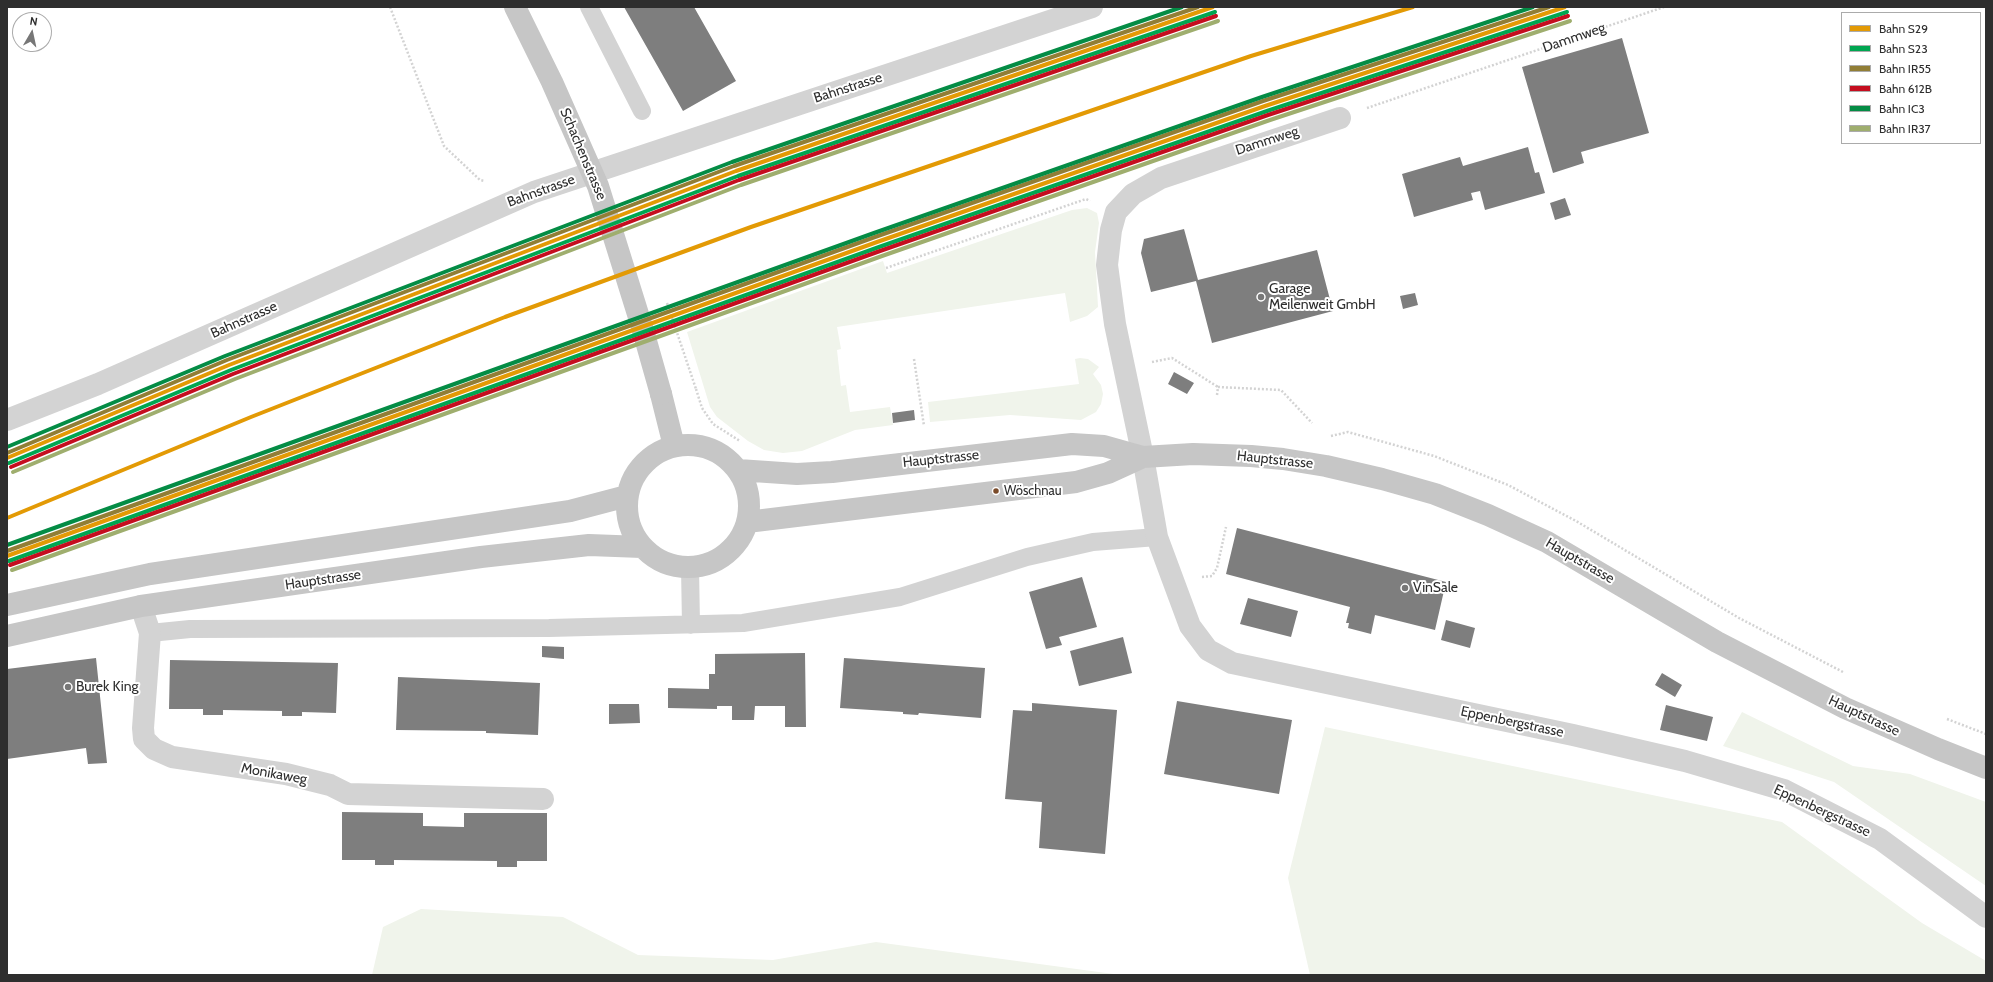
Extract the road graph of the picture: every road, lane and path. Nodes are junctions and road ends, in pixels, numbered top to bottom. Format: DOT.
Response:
graph roads {
  1 [pos="390,7"];
  2 [pos="514,7"];
  3 [pos="589,7"];
  4 [pos="1092,7"];
  5 [pos="1664,7"];
  6 [pos="642,111"];
  7 [pos="1340,118"];
  8 [pos="488,182"];
  9 [pos="1116,212"];
  10 [pos="886,268"];
  11 [pos="914,359"];
  12 [pos="1127,380"];
  13 [pos="1218,387"];
  14 [pos="696,388"];
  15 [pos="1217,395"];
  16 [pos="7,420"];
  17 [pos="1312,423"];
  18 [pos="924,426"];
  19 [pos="746,445"];
  20 [pos="674,446"];
  21 [pos="1143,456"];
  22 [pos="738,470"];
  23 [pos="627,496"];
  24 [pos="747,522"];
  25 [pos="1226,527"];
  26 [pos="1157,538"];
  27 [pos="642,547"];
  28 [pos="690,567"];
  29 [pos="1217,568"];
  30 [pos="7,605"];
  31 [pos="141,606"];
  32 [pos="691,625"];
  33 [pos="150,633"];
  34 [pos="7,636"];
  35 [pos="1986,768"];
  36 [pos="543,799"];
  37 [pos="1986,917"];
  1 -- 8 [label="path"];
  2 -- 20 [label="main road, Schachenstrasse, bridge"];
  3 -- 6 [label="lane"];
  4 -- 16 [label="street, Bahnstrasse"];
  5 -- 7 [label="path, Dammweg"];
  7 -- 9 [label="street, Dammweg"];
  9 -- 10 [label="path"];
  9 -- 12 [label="street, Dammweg"];
  11 -- 18 [label="path"];
  12 -- 13 [label="path"];
  12 -- 21 [label="street, Dammweg"];
  13 -- 15 [label="path"];
  13 -- 17 [label="path"];
  14 -- 19 [label="path"];
  20 -- 22 [label="main road"];
  20 -- 23 [label="main road"];
  21 -- 22 [label="main road, Hauptstrasse"];
  21 -- 24 [label="main road, Hauptstrasse"];
  21 -- 26 [label="street, Eppenbergstrasse"];
  21 -- 35 [label="main road, Hauptstrasse"];
  22 -- 24 [label="main road"];
  23 -- 27 [label="main road"];
  23 -- 30 [label="main road"];
  24 -- 28 [label="main road"];
  25 -- 29 [label="path"];
  26 -- 32 [label="lane"];
  26 -- 37 [label="street, Eppenbergstrasse"];
  27 -- 28 [label="main road"];
  27 -- 31 [label="main road, Hauptstrasse"];
  28 -- 32 [label="lane"];
  31 -- 33 [label="street, Monikaweg"];
  31 -- 34 [label="main road, Hauptstrasse"];
  32 -- 33 [label="lane"];
  33 -- 36 [label="street, Monikaweg"];
}
